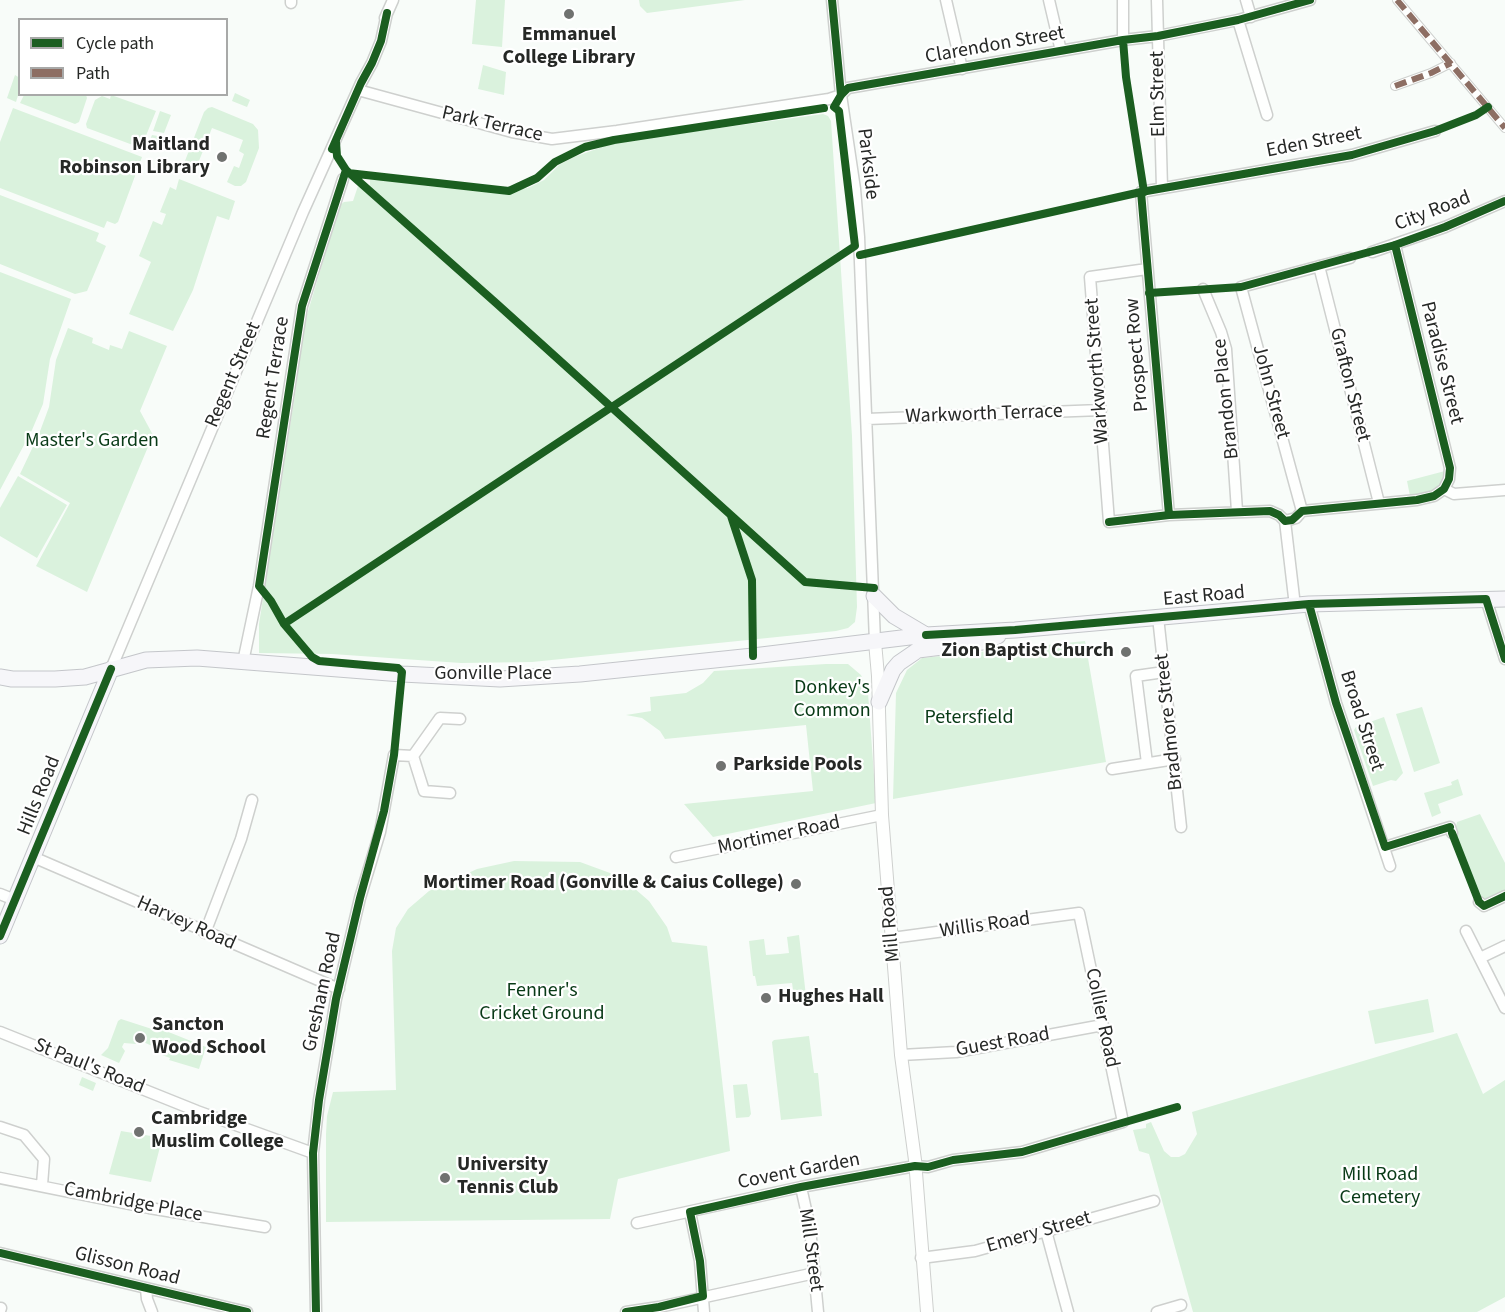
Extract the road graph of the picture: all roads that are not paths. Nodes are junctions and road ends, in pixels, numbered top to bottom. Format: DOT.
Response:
graph roads {
  1 [pos="393,0"];
  2 [pos="832,0"];
  3 [pos="946,0"];
  4 [pos="1049,0"];
  5 [pos="1123,0"];
  6 [pos="1157,0"];
  7 [pos="1246,0"];
  8 [pos="1310,0"];
  9 [pos="1397,0"];
  10 [pos="1251,17"];
  11 [pos="1238,20"];
  12 [pos="1158,36"];
  13 [pos="1124,40"];
  14 [pos="1061,51"];
  15 [pos="1451,63"];
  16 [pos="962,69"];
  17 [pos="360,86"];
  18 [pos="1395,86"];
  19 [pos="841,95"];
  20 [pos="1267,115"];
  21 [pos="1505,128"];
  22 [pos="1435,130"];
  23 [pos="343,179"];
  24 [pos="1162,188"];
  25 [pos="1141,192"];
  26 [pos="1505,201"];
  27 [pos="1395,245"];
  28 [pos="1372,252"];
  29 [pos="1350,258"];
  30 [pos="1319,267"];
  31 [pos="1147,269"];
  32 [pos="1203,289"];
  33 [pos="1101,410"];
  34 [pos="867,419"];
  35 [pos="1444,489"];
  36 [pos="1505,490"];
  37 [pos="1379,503"];
  38 [pos="1237,511"];
  39 [pos="1302,511"];
  40 [pos="1169,515"];
  41 [pos="1285,521"];
  42 [pos="874,596"];
  43 [pos="1486,599"];
  44 [pos="1505,599"];
  45 [pos="1302,605"];
  46 [pos="1158,617"];
  47 [pos="1015,630"];
  48 [pos="926,635"];
  49 [pos="875,642"];
  50 [pos="1505,659"];
  51 [pos="243,662"];
  52 [pos="111,669"];
  53 [pos="1164,672"];
  54 [pos="0,676"];
  55 [pos="879,702"];
  56 [pos="460,719"];
  57 [pos="413,756"];
  58 [pos="1175,759"];
  59 [pos="1147,763"];
  60 [pos="1112,769"];
  61 [pos="450,793"];
  62 [pos="252,800"];
  63 [pos="882,815"];
  64 [pos="1181,827"];
  65 [pos="1452,833"];
  66 [pos="1385,847"];
  67 [pos="33,857"];
  68 [pos="676,857"];
  69 [pos="1390,866"];
  70 [pos="0,894"];
  71 [pos="1505,896"];
  72 [pos="15,900"];
  73 [pos="1479,902"];
  74 [pos="1079,913"];
  75 [pos="1466,931"];
  76 [pos="205,933"];
  77 [pos="0,936"];
  78 [pos="892,938"];
  79 [pos="1505,946"];
  80 [pos="1480,958"];
  81 [pos="339,989"];
  82 [pos="1505,1008"];
  83 [pos="1103,1025"];
  84 [pos="0,1032"];
  85 [pos="901,1055"];
  86 [pos="1123,1122"];
  87 [pos="0,1127"];
  88 [pos="313,1153"];
  89 [pos="915,1166"];
  90 [pos="0,1178"];
  91 [pos="42,1185"];
  92 [pos="801,1187"];
  93 [pos="1154,1201"];
  94 [pos="690,1212"];
  95 [pos="637,1222"];
  96 [pos="265,1227"];
  97 [pos="1046,1231"];
  98 [pos="0,1253"];
  99 [pos="921,1258"];
  100 [pos="815,1273"];
  101 [pos="146,1289"];
  102 [pos="703,1296"];
  103 [pos="1181,1305"];
  104 [pos="152,1312"];
  105 [pos="247,1312"];
  106 [pos="316,1312"];
  107 [pos="626,1312"];
  108 [pos="704,1312"];
  109 [pos="818,1312"];
  110 [pos="927,1312"];
  111 [pos="1068,1312"];
  112 [pos="1157,1312"];
  1 -- 17 [label="street, Regent Street"];
  2 -- 19 [label="street, Parkside"];
  3 -- 16 [label="street"];
  4 -- 14 [label="street"];
  5 -- 13 [label="street"];
  6 -- 12 [label="street, Elm Street"];
  7 -- 10 [label="street"];
  8 -- 10 [label="street, Clarendon Street"];
  9 -- 15 [label="street"];
  10 -- 11 [label="street, Clarendon Street"];
  11 -- 12 [label="street, Clarendon Street"];
  11 -- 20 [label="street"];
  12 -- 13 [label="street, Clarendon Street"];
  12 -- 24 [label="street, Elm Street"];
  13 -- 14 [label="street, Clarendon Street"];
  14 -- 16 [label="street, Clarendon Street"];
  15 -- 18 [label="street"];
  15 -- 21 [label="street"];
  16 -- 19 [label="street, Clarendon Street"];
  17 -- 19 [label="street, Park Terrace"];
  17 -- 52 [label="street, Regent Street"];
  19 -- 34 [label="street, Parkside"];
  22 -- 24 [label="street, Eden Street"];
  23 -- 51 [label="street, Regent Terrace"];
  24 -- 25 [label="street, Eden Street"];
  25 -- 31 [label="street, Prospect Row"];
  26 -- 27 [label="street, City Road"];
  27 -- 28 [label="street, City Road"];
  27 -- 35 [label="street, Paradise Street"];
  29 -- 30 [label="street"];
  30 -- 37 [label="street, Grafton Street"];
  30 -- 39 [label="street, John Street"];
  31 -- 33 [label="street, Warkworth Street"];
  31 -- 40 [label="street, Prospect Row"];
  32 -- 38 [label="street, Brandon Place"];
  33 -- 34 [label="street, Warkworth Terrace"];
  33 -- 40 [label="street, Warkworth Street"];
  34 -- 42 [label="street, Parkside"];
  35 -- 36 [label="street"];
  35 -- 37 [label="street"];
  37 -- 39 [label="street"];
  38 -- 40 [label="street"];
  38 -- 41 [label="street"];
  39 -- 41 [label="street"];
  41 -- 45 [label="street, Broad Street"];
  42 -- 48 [label="main road"];
  42 -- 49 [label="street, Parkside"];
  43 -- 44 [label="main road, East Road"];
  43 -- 45 [label="main road, East Road"];
  43 -- 50 [label="street"];
  45 -- 46 [label="main road, East Road"];
  45 -- 66 [label="street, Broad Street"];
  46 -- 47 [label="main road, East Road"];
  46 -- 53 [label="street, Bradmore Street"];
  47 -- 48 [label="main road, East Road"];
  47 -- 55 [label="main road"];
  48 -- 49 [label="main road, East Road"];
  49 -- 51 [label="main road, Gonville Place"];
  49 -- 55 [label="street, Mill Road"];
  51 -- 52 [label="main road, Gonville Place"];
  52 -- 54 [label="main road, Gonville Place"];
  52 -- 67 [label="main road, Hills Road"];
  53 -- 58 [label="street, Bradmore Street"];
  53 -- 59 [label="street"];
  55 -- 63 [label="street, Mill Road"];
  56 -- 57 [label="street"];
  57 -- 61 [label="street"];
  57 -- 81 [label="street, Gresham Road"];
  58 -- 59 [label="street"];
  58 -- 64 [label="street, Bradmore Street"];
  59 -- 60 [label="street"];
  62 -- 76 [label="street"];
  63 -- 68 [label="street, Mortimer Road"];
  63 -- 78 [label="street, Mill Road"];
  65 -- 66 [label="street"];
  66 -- 69 [label="street, Broad Street"];
  67 -- 72 [label="main road, Hills Road"];
  67 -- 76 [label="street, Harvey Road"];
  70 -- 72 [label="street"];
  71 -- 73 [label="street"];
  72 -- 77 [label="main road, Hills Road"];
  74 -- 78 [label="street, Willis Road"];
  74 -- 83 [label="street, Collier Road"];
  75 -- 80 [label="street"];
  76 -- 81 [label="street, Harvey Road"];
  78 -- 85 [label="street, Mill Road"];
  79 -- 80 [label="street"];
  80 -- 82 [label="street"];
  81 -- 88 [label="street, Gresham Road"];
  83 -- 85 [label="street, Guest Road"];
  83 -- 86 [label="street, Collier Road"];
  84 -- 88 [label="street, St Paul's Road"];
  85 -- 89 [label="street, Mill Road"];
  86 -- 89 [label="street, Covent Garden"];
  87 -- 91 [label="street"];
  88 -- 106 [label="street, Gresham Road"];
  89 -- 92 [label="street, Covent Garden"];
  89 -- 99 [label="street, Mill Road"];
  90 -- 91 [label="street, Cambridge Place"];
  91 -- 96 [label="street, Cambridge Place"];
  92 -- 94 [label="street, Covent Garden"];
  92 -- 100 [label="street, Mill Street"];
  93 -- 97 [label="street, Emery Street"];
  94 -- 95 [label="street, Covent Garden"];
  94 -- 102 [label="street"];
  97 -- 99 [label="street, Emery Street"];
  97 -- 111 [label="street"];
  98 -- 101 [label="street, Glisson Road"];
  99 -- 110 [label="street, Mill Road"];
  100 -- 102 [label="street"];
  100 -- 109 [label="street, Mill Street"];
  101 -- 104 [label="street"];
  101 -- 105 [label="street, Glisson Road"];
  102 -- 107 [label="street"];
  102 -- 108 [label="street"];
  103 -- 112 [label="street"];
}
